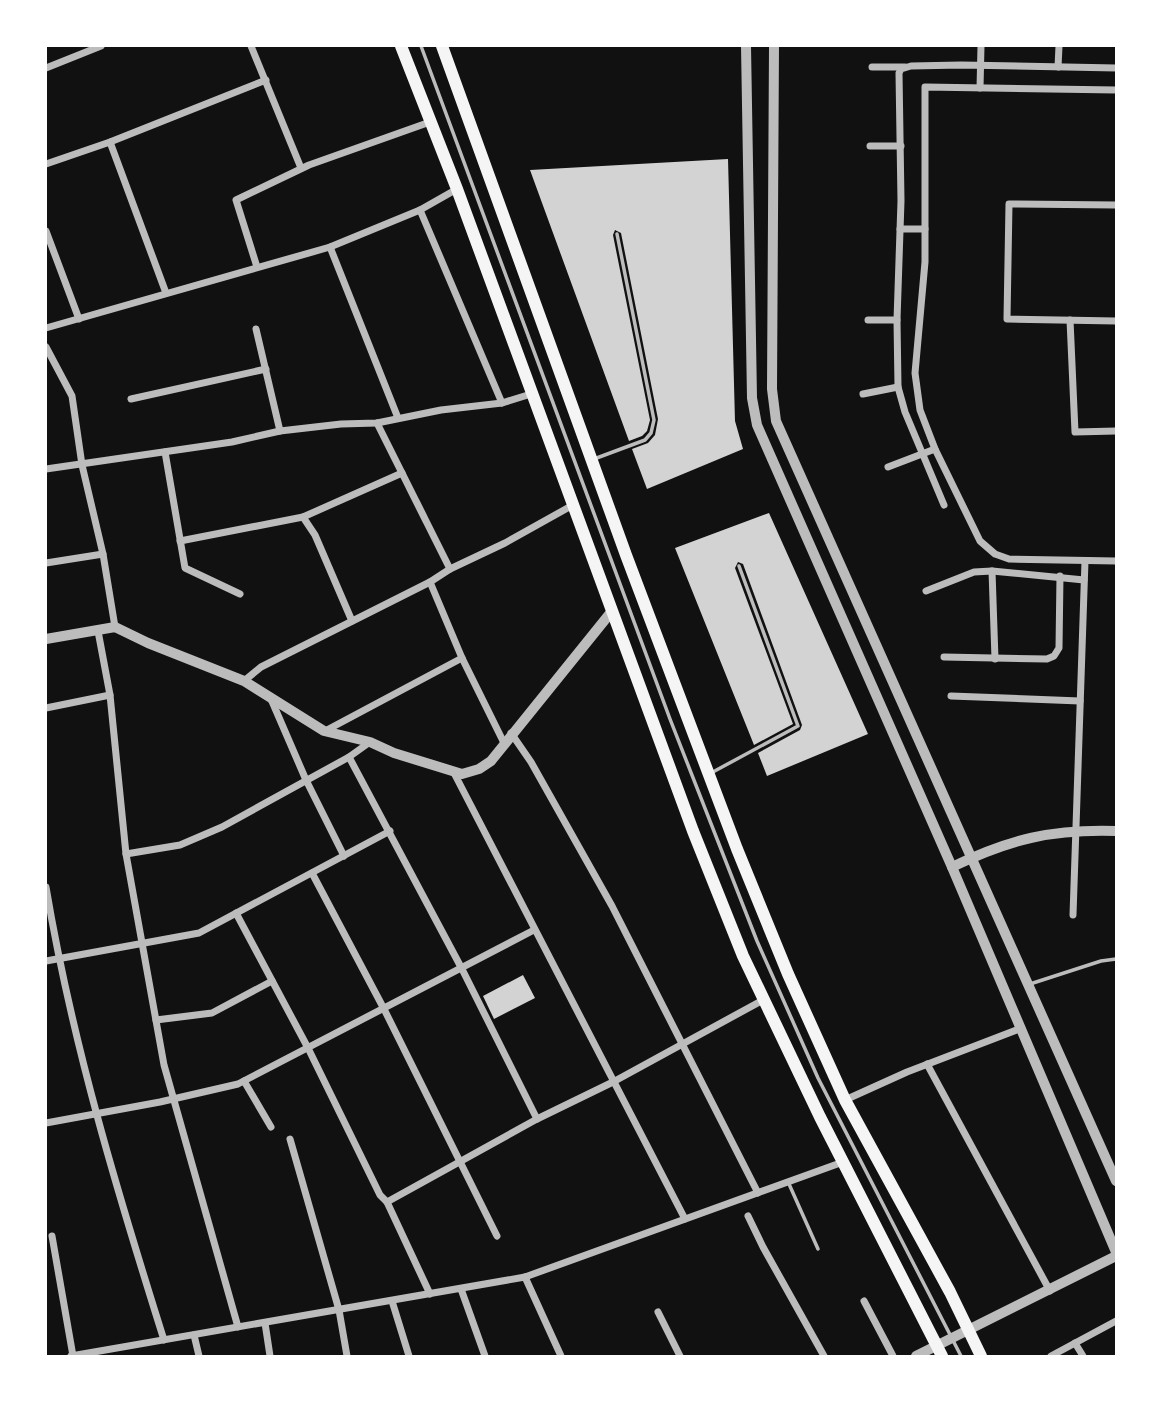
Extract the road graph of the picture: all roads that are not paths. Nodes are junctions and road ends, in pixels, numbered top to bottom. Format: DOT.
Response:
graph roads {
  1 [pos="101,46"];
  2 [pos="251,46"];
  3 [pos="401,46"];
  4 [pos="421,46"];
  5 [pos="442,46"];
  6 [pos="747,46"];
  7 [pos="774,46"];
  8 [pos="981,46"];
  9 [pos="1059,46"];
  10 [pos="981,65"];
  11 [pos="872,67"];
  12 [pos="906,67"];
  13 [pos="1058,67"];
  14 [pos="46,68"];
  15 [pos="1116,68"];
  16 [pos="266,80"];
  17 [pos="980,88"];
  18 [pos="1116,90"];
  19 [pos="429,122"];
  20 [pos="110,142"];
  21 [pos="870,146"];
  22 [pos="901,146"];
  23 [pos="46,163"];
  24 [pos="301,168"];
  25 [pos="457,189"];
  26 [pos="1116,205"];
  27 [pos="420,210"];
  28 [pos="900,229"];
  29 [pos="925,229"];
  30 [pos="46,231"];
  31 [pos="617,234"];
  32 [pos="330,247"];
  33 [pos="257,267"];
  34 [pos="166,293"];
  35 [pos="79,319"];
  36 [pos="868,320"];
  37 [pos="897,320"];
  38 [pos="1070,320"];
  39 [pos="1116,321"];
  40 [pos="46,328"];
  41 [pos="256,328"];
  42 [pos="46,347"];
  43 [pos="266,369"];
  44 [pos="898,387"];
  45 [pos="531,394"];
  46 [pos="863,394"];
  47 [pos="131,399"];
  48 [pos="502,403"];
  49 [pos="397,418"];
  50 [pos="377,423"];
  51 [pos="280,431"];
  52 [pos="1116,431"];
  53 [pos="935,449"];
  54 [pos="165,452"];
  55 [pos="921,454"];
  56 [pos="592,460"];
  57 [pos="82,465"];
  58 [pos="888,467"];
  59 [pos="46,469"];
  60 [pos="401,473"];
  61 [pos="574,505"];
  62 [pos="944,505"];
  63 [pos="303,517"];
  64 [pos="180,541"];
  65 [pos="103,554"];
  66 [pos="1085,561"];
  67 [pos="1116,561"];
  68 [pos="46,562"];
  69 [pos="740,566"];
  70 [pos="450,569"];
  71 [pos="992,571"];
  72 [pos="1060,576"];
  73 [pos="1084,580"];
  74 [pos="430,582"];
  75 [pos="926,592"];
  76 [pos="240,594"];
  77 [pos="612,611"];
  78 [pos="352,621"];
  79 [pos="115,627"];
  80 [pos="98,631"];
  81 [pos="46,639"];
  82 [pos="944,657"];
  83 [pos="462,658"];
  84 [pos="995,659"];
  85 [pos="244,681"];
  86 [pos="110,695"];
  87 [pos="951,696"];
  88 [pos="271,699"];
  89 [pos="1080,701"];
  90 [pos="46,708"];
  91 [pos="324,731"];
  92 [pos="512,733"];
  93 [pos="370,742"];
  94 [pos="504,743"];
  95 [pos="349,757"];
  96 [pos="453,771"];
  97 [pos="709,774"];
  98 [pos="306,780"];
  99 [pos="1075,830"];
  100 [pos="390,831"];
  101 [pos="1116,831"];
  102 [pos="126,854"];
  103 [pos="344,856"];
  104 [pos="972,858"];
  105 [pos="952,867"];
  106 [pos="312,873"];
  107 [pos="46,887"];
  108 [pos="236,913"];
  109 [pos="1073,915"];
  110 [pos="534,930"];
  111 [pos="142,943"];
  112 [pos="57,958"];
  113 [pos="1116,959"];
  114 [pos="46,961"];
  115 [pos="462,969"];
  116 [pos="272,981"];
  117 [pos="1028,985"];
  118 [pos="763,1000"];
  119 [pos="384,1009"];
  120 [pos="156,1020"];
  121 [pos="1019,1029"];
  122 [pos="682,1044"];
  123 [pos="308,1048"];
  124 [pos="928,1064"];
  125 [pos="244,1081"];
  126 [pos="613,1082"];
  127 [pos="172,1100"];
  128 [pos="845,1100"];
  129 [pos="95,1114"];
  130 [pos="537,1119"];
  131 [pos="46,1123"];
  132 [pos="271,1127"];
  133 [pos="290,1139"];
  134 [pos="460,1161"];
  135 [pos="1112,1161"];
  136 [pos="843,1162"];
  137 [pos="1116,1181"];
  138 [pos="788,1182"];
  139 [pos="758,1193"];
  140 [pos="387,1202"];
  141 [pos="748,1216"];
  142 [pos="685,1219"];
  143 [pos="52,1236"];
  144 [pos="497,1236"];
  145 [pos="818,1249"];
  146 [pos="1116,1254"];
  147 [pos="525,1277"];
  148 [pos="461,1289"];
  149 [pos="1050,1291"];
  150 [pos="430,1294"];
  151 [pos="393,1301"];
  152 [pos="864,1301"];
  153 [pos="339,1310"];
  154 [pos="658,1312"];
  155 [pos="1116,1321"];
  156 [pos="265,1323"];
  157 [pos="238,1327"];
  158 [pos="969,1331"];
  159 [pos="194,1335"];
  160 [pos="952,1338"];
  161 [pos="164,1340"];
  162 [pos="1075,1343"];
  163 [pos="127,1347"];
  164 [pos="940,1351"];
  165 [pos="72,1356"];
  166 [pos="129,1356"];
  167 [pos="199,1356"];
  168 [pos="270,1356"];
  169 [pos="347,1356"];
  170 [pos="409,1356"];
  171 [pos="485,1356"];
  172 [pos="561,1356"];
  173 [pos="680,1356"];
  174 [pos="824,1356"];
  175 [pos="892,1356"];
  176 [pos="916,1356"];
  177 [pos="961,1356"];
  178 [pos="981,1356"];
  179 [pos="1051,1356"];
  180 [pos="1083,1356"];
  1 -- 14 [label="street"];
  2 -- 16 [label="street"];
  3 -- 19 [label="main road"];
  4 -- 160 [label="lane"];
  5 -- 56 [label="main road"];
  6 -- 105 [label="street"];
  7 -- 104 [label="street"];
  8 -- 10 [label="street"];
  9 -- 13 [label="street"];
  10 -- 12 [label="street"];
  10 -- 13 [label="street"];
  10 -- 17 [label="street"];
  11 -- 12 [label="street"];
  12 -- 22 [label="street"];
  13 -- 15 [label="street"];
  16 -- 20 [label="street"];
  16 -- 24 [label="street"];
  17 -- 18 [label="street"];
  17 -- 29 [label="street"];
  19 -- 24 [label="street"];
  19 -- 25 [label="main road"];
  20 -- 23 [label="street"];
  20 -- 34 [label="street"];
  21 -- 22 [label="street"];
  22 -- 28 [label="street"];
  24 -- 33 [label="street"];
  25 -- 27 [label="street"];
  25 -- 45 [label="main road"];
  26 -- 38 [label="street"];
  27 -- 32 [label="street"];
  27 -- 48 [label="street"];
  28 -- 29 [label="street"];
  28 -- 37 [label="street"];
  29 -- 53 [label="street"];
  30 -- 35 [label="street"];
  31 -- 56 [label="lane"];
  32 -- 33 [label="street"];
  32 -- 49 [label="street"];
  33 -- 34 [label="street"];
  34 -- 35 [label="street"];
  35 -- 40 [label="street"];
  36 -- 37 [label="street"];
  37 -- 44 [label="street"];
  38 -- 39 [label="street"];
  38 -- 52 [label="street"];
  41 -- 43 [label="street"];
  42 -- 57 [label="street"];
  43 -- 47 [label="street"];
  43 -- 51 [label="street"];
  44 -- 46 [label="street"];
  44 -- 55 [label="street"];
  45 -- 48 [label="street"];
  45 -- 61 [label="main road"];
  48 -- 49 [label="street"];
  49 -- 50 [label="street"];
  50 -- 51 [label="street"];
  50 -- 60 [label="street"];
  51 -- 54 [label="street"];
  53 -- 55 [label="street"];
  53 -- 66 [label="street"];
  54 -- 57 [label="street"];
  54 -- 64 [label="street"];
  55 -- 58 [label="street"];
  55 -- 62 [label="street"];
  56 -- 97 [label="main road"];
  57 -- 59 [label="street"];
  57 -- 65 [label="street"];
  60 -- 63 [label="street"];
  60 -- 70 [label="street"];
  61 -- 70 [label="street"];
  61 -- 77 [label="main road"];
  63 -- 64 [label="street"];
  63 -- 78 [label="street"];
  64 -- 76 [label="street"];
  65 -- 68 [label="street"];
  65 -- 79 [label="street"];
  66 -- 67 [label="street"];
  66 -- 73 [label="street"];
  69 -- 97 [label="lane"];
  70 -- 74 [label="street"];
  71 -- 72 [label="street"];
  71 -- 75 [label="street"];
  71 -- 84 [label="street"];
  72 -- 73 [label="street"];
  72 -- 84 [label="street"];
  73 -- 89 [label="street"];
  74 -- 78 [label="street"];
  74 -- 83 [label="street"];
  77 -- 92 [label="street"];
  77 -- 118 [label="main road"];
  78 -- 85 [label="street"];
  79 -- 80 [label="street"];
  79 -- 85 [label="street"];
  80 -- 81 [label="street"];
  80 -- 86 [label="street"];
  82 -- 84 [label="street"];
  83 -- 91 [label="street"];
  83 -- 94 [label="street"];
  85 -- 88 [label="street"];
  86 -- 90 [label="street"];
  86 -- 102 [label="street"];
  87 -- 89 [label="street"];
  88 -- 91 [label="street"];
  88 -- 98 [label="street"];
  89 -- 99 [label="street"];
  91 -- 93 [label="street"];
  92 -- 94 [label="street"];
  92 -- 122 [label="street"];
  93 -- 95 [label="street"];
  93 -- 96 [label="street"];
  94 -- 96 [label="street"];
  95 -- 98 [label="street"];
  95 -- 100 [label="street"];
  96 -- 110 [label="street"];
  97 -- 128 [label="main road"];
  98 -- 102 [label="street"];
  98 -- 103 [label="street"];
  99 -- 101 [label="street"];
  99 -- 104 [label="street"];
  99 -- 109 [label="street"];
  100 -- 103 [label="street"];
  100 -- 115 [label="street"];
  102 -- 111 [label="street"];
  103 -- 106 [label="street"];
  104 -- 105 [label="street"];
  104 -- 117 [label="street"];
  105 -- 121 [label="street"];
  106 -- 108 [label="street"];
  106 -- 119 [label="street"];
  107 -- 112 [label="street"];
  108 -- 111 [label="street"];
  108 -- 116 [label="street"];
  110 -- 115 [label="street"];
  110 -- 126 [label="street"];
  111 -- 112 [label="street"];
  111 -- 120 [label="street"];
  112 -- 114 [label="street"];
  112 -- 129 [label="street"];
  113 -- 117 [label="lane"];
  115 -- 119 [label="street"];
  115 -- 130 [label="street"];
  116 -- 120 [label="street"];
  116 -- 123 [label="street"];
  117 -- 135 [label="street"];
  118 -- 122 [label="street"];
  118 -- 136 [label="main road"];
  119 -- 123 [label="street"];
  119 -- 134 [label="street"];
  120 -- 127 [label="street"];
  121 -- 124 [label="street"];
  121 -- 146 [label="street"];
  122 -- 126 [label="street"];
  122 -- 139 [label="street"];
  123 -- 125 [label="street"];
  123 -- 140 [label="street"];
  124 -- 128 [label="street"];
  124 -- 149 [label="street"];
  125 -- 127 [label="street"];
  125 -- 132 [label="street"];
  126 -- 130 [label="street"];
  126 -- 142 [label="street"];
  127 -- 129 [label="street"];
  127 -- 157 [label="street"];
  128 -- 158 [label="main road"];
  129 -- 131 [label="street"];
  129 -- 161 [label="street"];
  130 -- 134 [label="street"];
  133 -- 153 [label="street"];
  134 -- 140 [label="street"];
  134 -- 144 [label="street"];
  135 -- 137 [label="street"];
  136 -- 138 [label="street"];
  136 -- 164 [label="main road"];
  138 -- 139 [label="street"];
  138 -- 145 [label="lane"];
  139 -- 142 [label="street"];
  140 -- 150 [label="street"];
  141 -- 174 [label="street"];
  142 -- 147 [label="street"];
  143 -- 165 [label="street"];
  146 -- 149 [label="street"];
  147 -- 148 [label="street"];
  147 -- 172 [label="street"];
  148 -- 150 [label="street"];
  148 -- 171 [label="street"];
  149 -- 158 [label="street"];
  150 -- 151 [label="street"];
  151 -- 153 [label="street"];
  151 -- 170 [label="street"];
  152 -- 175 [label="street"];
  153 -- 156 [label="street"];
  153 -- 169 [label="street"];
  154 -- 173 [label="street"];
  155 -- 162 [label="street"];
  156 -- 157 [label="street"];
  156 -- 168 [label="street"];
  157 -- 159 [label="street"];
  158 -- 160 [label="street"];
  158 -- 178 [label="main road"];
  159 -- 161 [label="street"];
  159 -- 167 [label="street"];
  160 -- 164 [label="street"];
  160 -- 177 [label="lane"];
  161 -- 163 [label="street"];
  162 -- 179 [label="street"];
  162 -- 180 [label="street"];
  163 -- 165 [label="street"];
  163 -- 166 [label="street"];
  164 -- 176 [label="street"];
}
